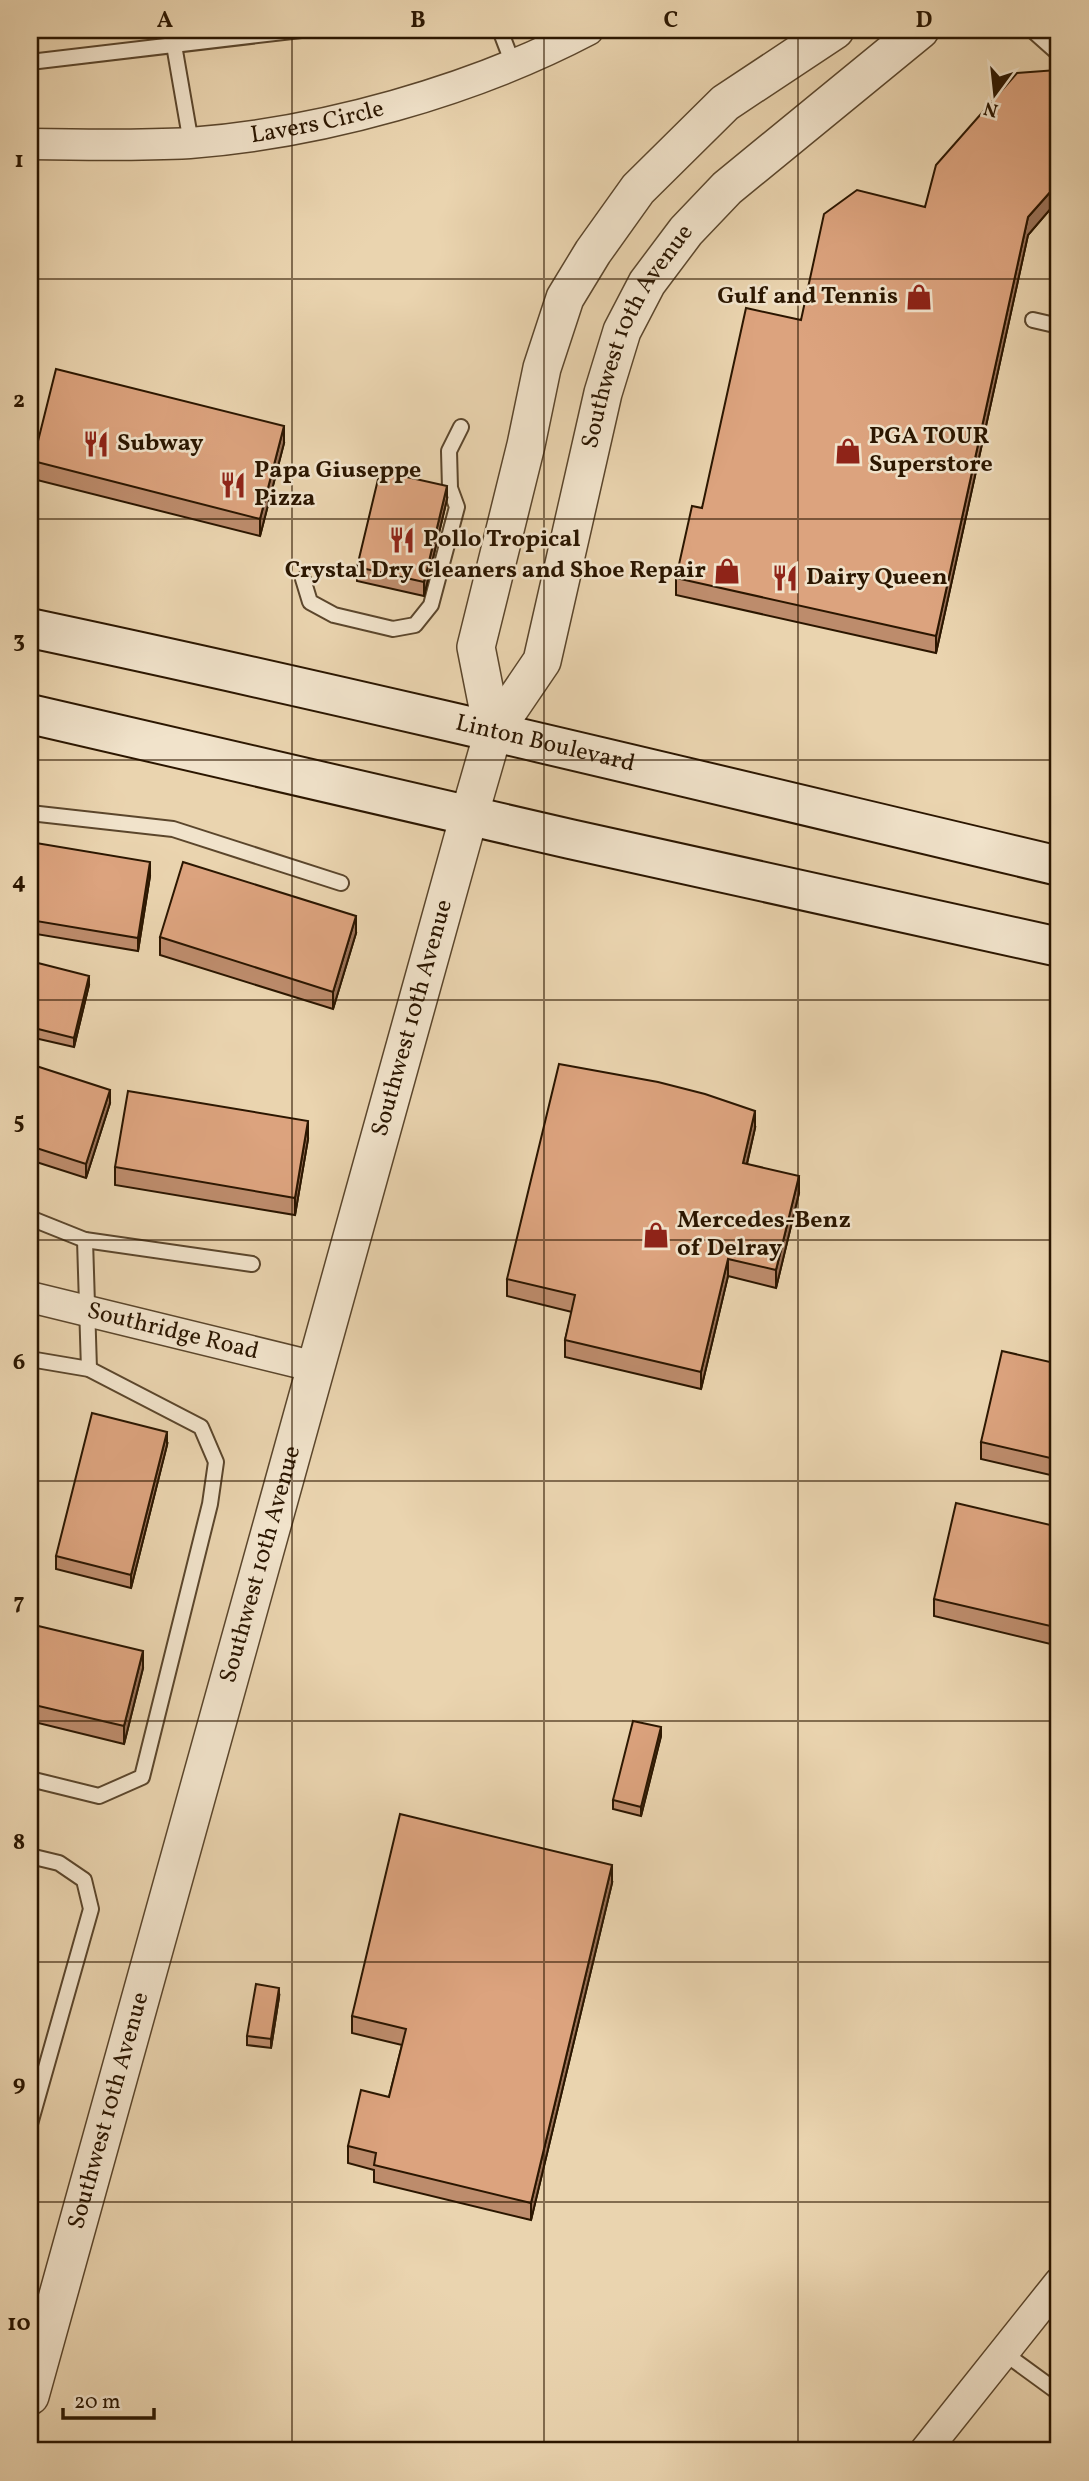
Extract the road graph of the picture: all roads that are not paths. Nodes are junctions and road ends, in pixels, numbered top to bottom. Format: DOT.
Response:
graph roads {
  1 [pos="301,30"];
  2 [pos="500,30"];
  3 [pos="588,30"];
  4 [pos="835,30"];
  5 [pos="920,30"];
  6 [pos="1032,30"];
  7 [pos="174,45"];
  8 [pos="1059,54"];
  9 [pos="30,62"];
  10 [pos="513,64"];
  11 [pos="191,143"];
  12 [pos="30,144"];
  13 [pos="1034,320"];
  14 [pos="1059,326"];
  15 [pos="461,427"];
  16 [pos="303,579"];
  17 [pos="30,628"];
  18 [pos="30,714"];
  19 [pos="494,733"];
  20 [pos="30,813"];
  21 [pos="469,816"];
  22 [pos="1059,866"];
  23 [pos="341,883"];
  24 [pos="1059,947"];
  25 [pos="30,1218"];
  26 [pos="85,1240"];
  27 [pos="251,1264"];
  28 [pos="30,1297"];
  29 [pos="88,1312"];
  30 [pos="30,1359"];
  31 [pos="316,1367"];
  32 [pos="89,1369"];
  33 [pos="30,1779"];
  34 [pos="30,1856"];
  35 [pos="30,2124"];
  36 [pos="1059,2283"];
  37 [pos="1004,2353"];
  38 [pos="1059,2393"];
  39 [pos="30,2396"];
  40 [pos="934,2449"];
  1 -- 7 [label="lane"];
  2 -- 10 [label="lane"];
  3 -- 10 [label="street, Lavers Circle"];
  4 -- 19 [label="street, Southwest 10th Avenue"];
  5 -- 19 [label="street, Southwest 10th Avenue"];
  6 -- 8 [label="lane"];
  7 -- 9 [label="lane"];
  7 -- 11 [label="lane"];
  10 -- 11 [label="street, Lavers Circle"];
  11 -- 12 [label="street, Lavers Circle"];
  13 -- 14 [label="lane"];
  15 -- 16 [label="lane"];
  17 -- 19 [label="main road, Linton Boulevard"];
  18 -- 21 [label="main road"];
  19 -- 21 [label="street, Southwest 10th Avenue"];
  19 -- 22 [label="main road, Linton Boulevard"];
  20 -- 23 [label="lane"];
  21 -- 24 [label="main road"];
  21 -- 31 [label="street, Southwest 10th Avenue"];
  25 -- 26 [label="lane"];
  26 -- 27 [label="lane"];
  26 -- 29 [label="lane"];
  28 -- 29 [label="street, Southridge Road"];
  29 -- 31 [label="street, Southridge Road"];
  29 -- 32 [label="lane"];
  30 -- 32 [label="lane"];
  31 -- 39 [label="street, Southwest 10th Avenue"];
  32 -- 33 [label="lane"];
  34 -- 35 [label="lane"];
  36 -- 37 [label="street"];
  37 -- 38 [label="lane"];
  37 -- 40 [label="street"];
}
